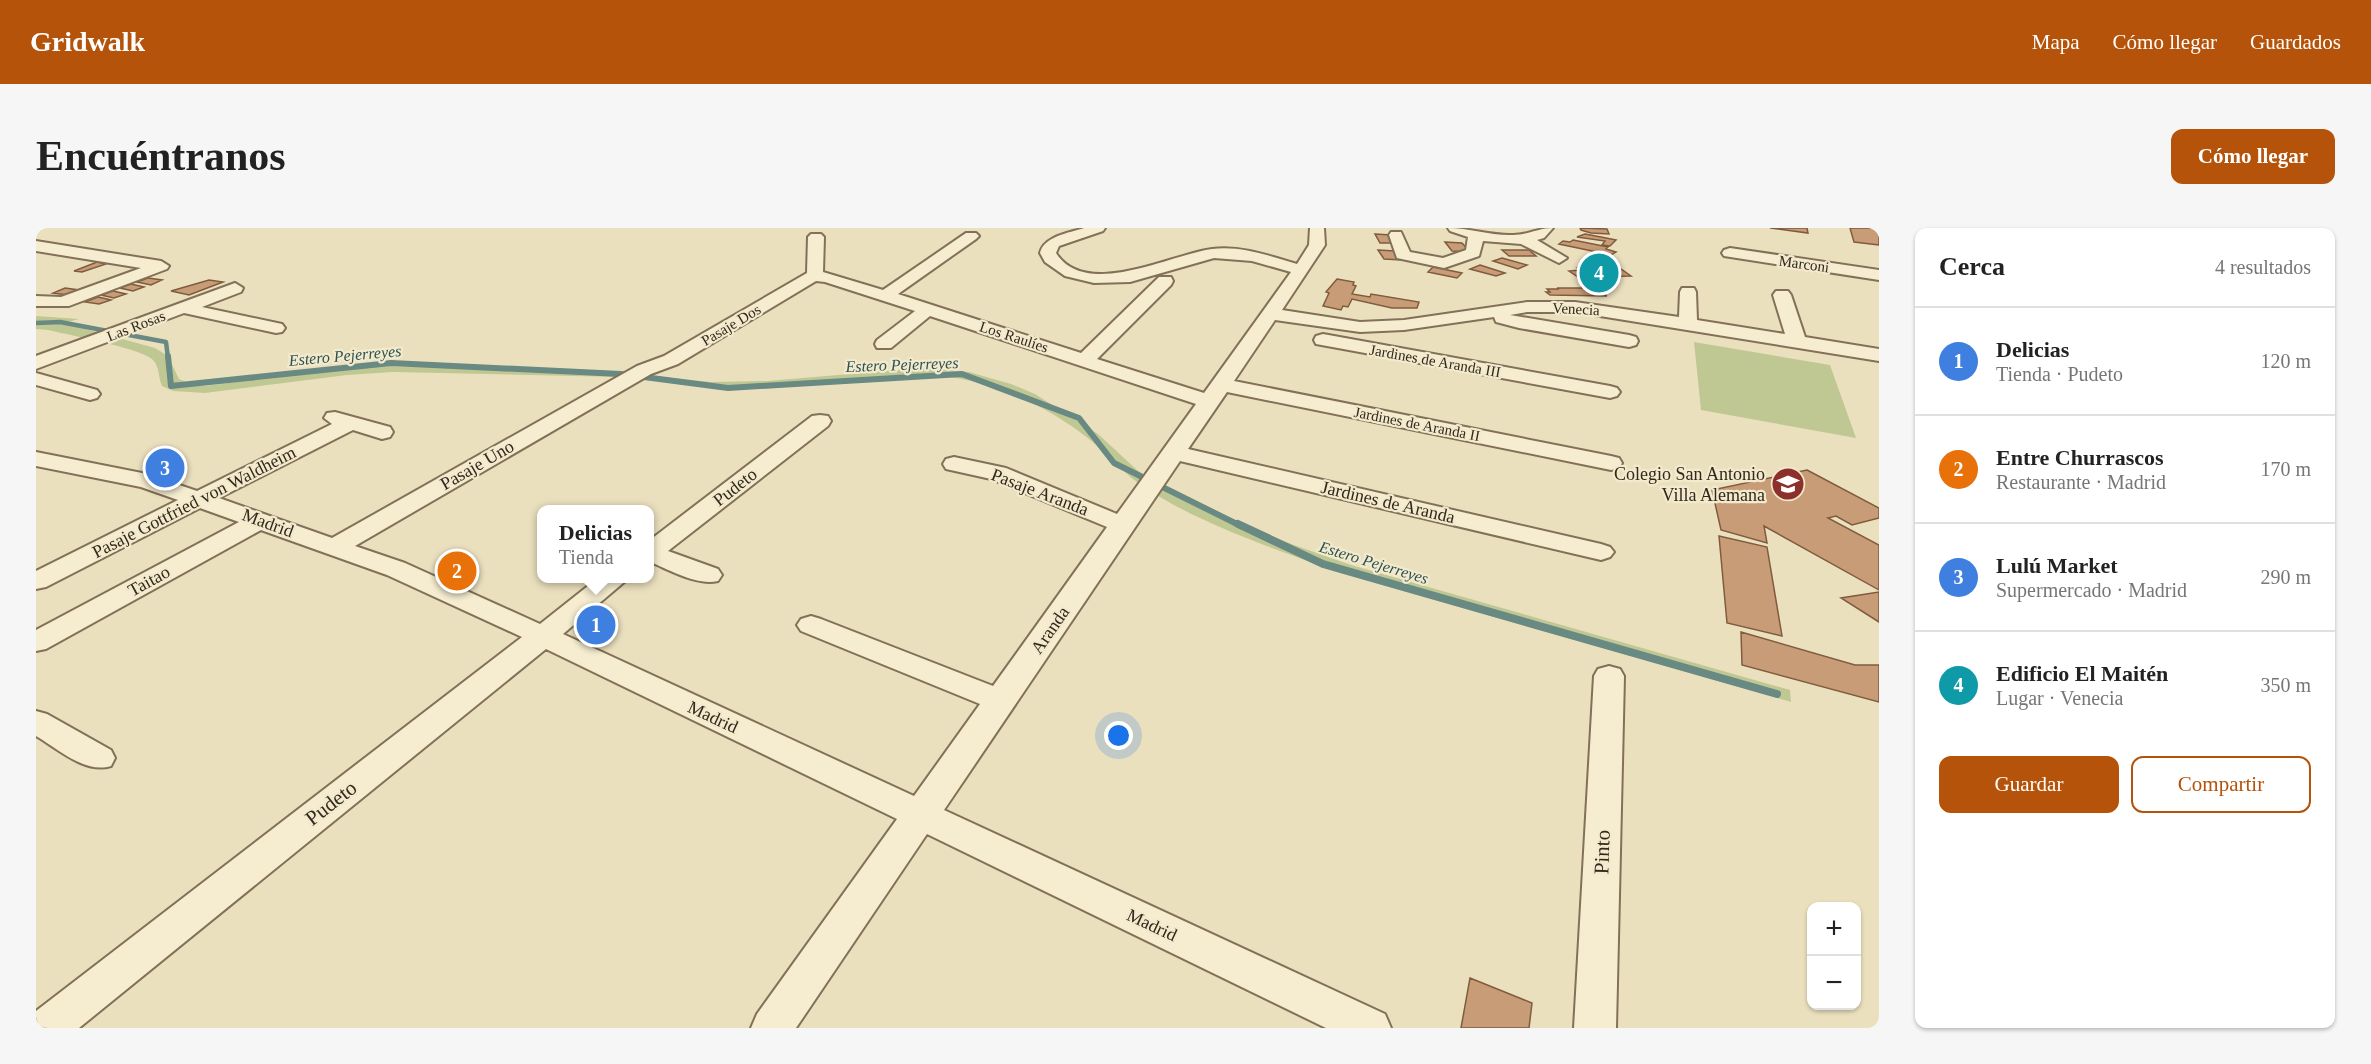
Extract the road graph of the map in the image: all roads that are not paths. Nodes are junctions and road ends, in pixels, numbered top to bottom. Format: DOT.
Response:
graph roads {
  1 [pos="1098,228"];
  2 [pos="1317,228"];
  3 [pos="1455,228"];
  4 [pos="1546,228"];
  5 [pos="1396,235"];
  6 [pos="970,236"];
  7 [pos="1476,236"];
  8 [pos="816,237"];
  9 [pos="1522,238"];
  10 [pos="36,246"];
  11 [pos="1730,253"];
  12 [pos="1559,258"];
  13 [pos="1301,270"];
  14 [pos="1879,274"];
  15 [pos="815,276"];
  16 [pos="1165,281"];
  17 [pos="235,288"];
  18 [pos="1688,292"];
  19 [pos="1782,295"];
  20 [pos="886,296"];
  21 [pos="1306,298"];
  22 [pos="36,301"];
  23 [pos="184,308"];
  24 [pos="929,309"];
  25 [pos="1484,309"];
  26 [pos="1266,322"];
  27 [pos="1359,322"];
  28 [pos="1688,324"];
  29 [pos="276,328"];
  30 [pos="1629,341"];
  31 [pos="1797,342"];
  32 [pos="884,345"];
  33 [pos="1879,355"];
  34 [pos="1085,360"];
  35 [pos="36,363"];
  36 [pos="36,379"];
  37 [pos="618,384"];
  38 [pos="1610,392"];
  39 [pos="1217,393"];
  40 [pos="90,394"];
  41 [pos="326,415"];
  42 [pos="819,421"];
  43 [pos="351,423"];
  44 [pos="382,432"];
  45 [pos="1174,453"];
  46 [pos="36,459"];
  47 [pos="1611,463"];
  48 [pos="954,464"];
  49 [pos="200,498"];
  50 [pos="261,520"];
  51 [pos="1123,525"];
  52 [pos="335,547"];
  53 [pos="654,550"];
  54 [pos="1601,552"];
  55 [pos="654,554"];
  56 [pos="709,575"];
  57 [pos="36,581"];
  58 [pos="611,583"];
  59 [pos="811,625"];
  60 [pos="542,635"];
  61 [pos="36,642"];
  62 [pos="1609,676"];
  63 [pos="1001,701"];
  64 [pos="36,722"];
  65 [pos="99,758"];
  66 [pos="921,815"];
  67 [pos="47,1028"];
  68 [pos="772,1028"];
  69 [pos="1370,1028"];
  70 [pos="1595,1028"];
  1 -- 13 [label="street"];
  2 -- 13 [label="street, Aranda"];
  3 -- 7 [label="street"];
  4 -- 9 [label="street"];
  5 -- 7 [label="street"];
  6 -- 20 [label="street"];
  7 -- 9 [label="street"];
  8 -- 15 [label="street"];
  9 -- 12 [label="street"];
  10 -- 22 [label="street"];
  11 -- 14 [label="street, Marconi"];
  13 -- 26 [label="street, Aranda"];
  15 -- 20 [label="street, Los Raulíes"];
  15 -- 37 [label="street, Pasaje Dos"];
  16 -- 34 [label="street"];
  17 -- 23 [label="street, Las Rosas"];
  18 -- 28 [label="street"];
  19 -- 31 [label="street"];
  20 -- 24 [label="street, Los Raulíes"];
  21 -- 27 [label="street"];
  23 -- 29 [label="street"];
  23 -- 35 [label="street, Las Rosas"];
  24 -- 32 [label="street"];
  24 -- 34 [label="street, Los Raulíes"];
  25 -- 27 [label="street, Venecia"];
  25 -- 28 [label="street, Venecia"];
  25 -- 30 [label="street"];
  26 -- 27 [label="street, Venecia"];
  26 -- 38 [label="street, Jardines de Aranda III"];
  26 -- 39 [label="street, Aranda"];
  28 -- 31 [label="street, Venecia"];
  31 -- 33 [label="street, Venecia"];
  34 -- 39 [label="street, Los Raulíes"];
  36 -- 40 [label="street"];
  37 -- 52 [label="street, Pasaje Uno"];
  39 -- 45 [label="street, Aranda"];
  39 -- 47 [label="street, Jardines de Aranda II"];
  41 -- 43 [label="street"];
  42 -- 53 [label="street, Pudeto"];
  43 -- 44 [label="street"];
  43 -- 49 [label="street, Pasaje Gottfried von Waldheim"];
  45 -- 51 [label="street, Aranda"];
  45 -- 54 [label="street, Jardines de Aranda"];
  46 -- 49 [label="street, Madrid"];
  48 -- 51 [label="street, Pasaje Aranda"];
  49 -- 50 [label="street, Madrid"];
  49 -- 57 [label="street, Pasaje Gottfried von Waldheim"];
  50 -- 52 [label="street, Madrid"];
  50 -- 61 [label="street, Taitao"];
  51 -- 63 [label="street, Aranda"];
  52 -- 60 [label="street, Madrid"];
  55 -- 56 [label="street"];
  58 -- 60 [label="street, Pudeto"];
  59 -- 63 [label="street"];
  60 -- 66 [label="street, Madrid"];
  60 -- 67 [label="street, Pudeto"];
  62 -- 70 [label="street, Pinto"];
  63 -- 66 [label="street, Aranda"];
  64 -- 65 [label="street"];
  66 -- 68 [label="street, Aranda"];
  66 -- 69 [label="street, Madrid"];
}
